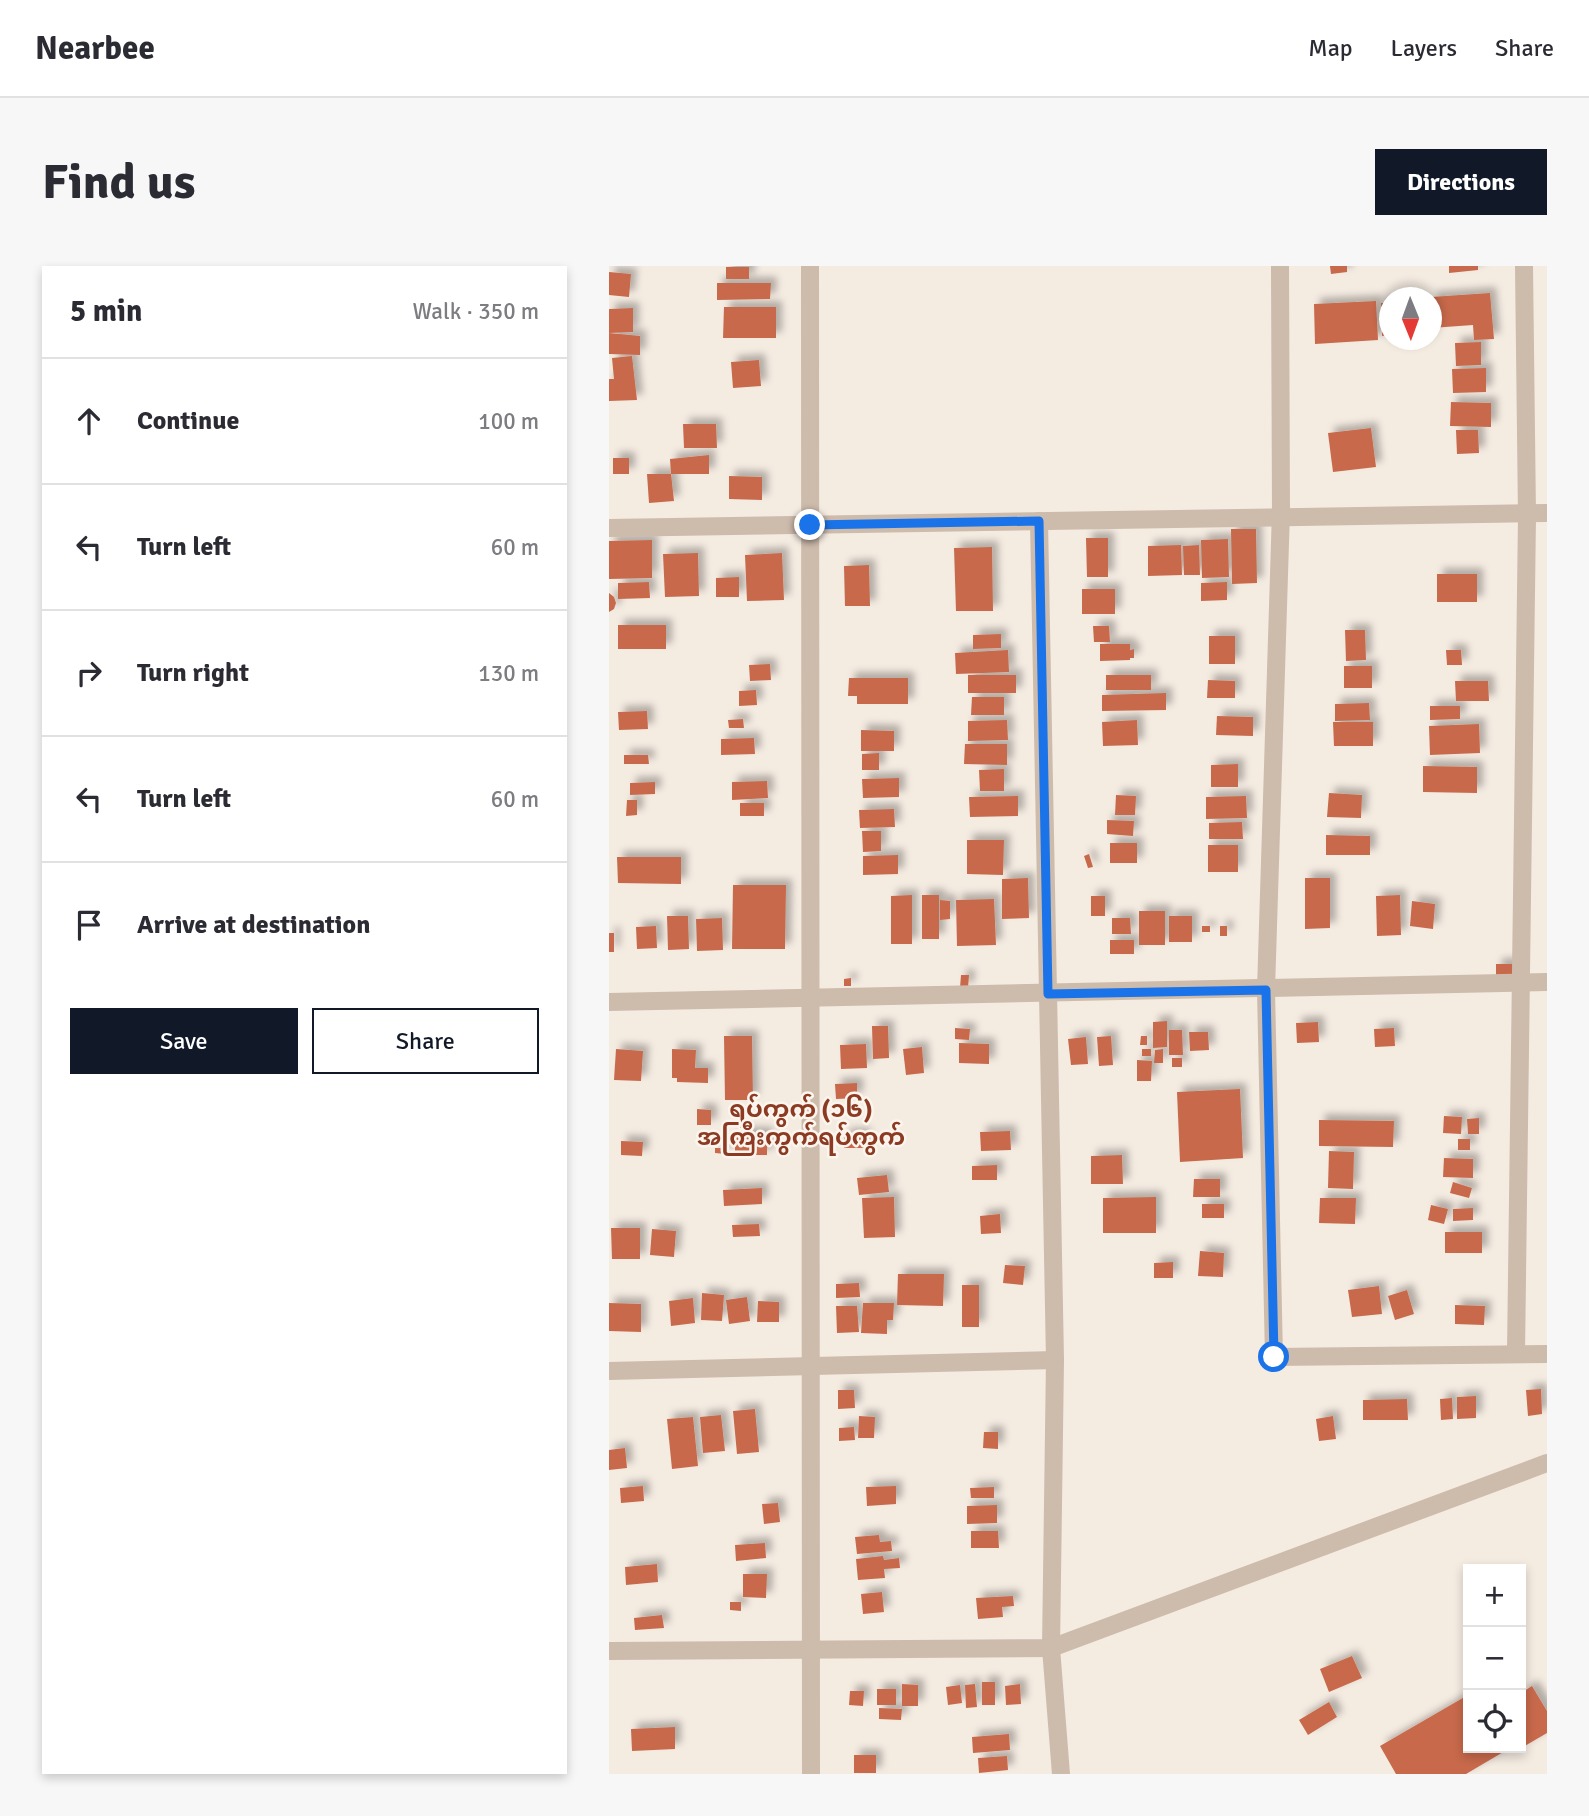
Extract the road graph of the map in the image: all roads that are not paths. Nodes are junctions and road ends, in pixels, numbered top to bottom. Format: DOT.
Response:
graph roads {
  1 [pos="810,266"];
  2 [pos="1280,266"];
  3 [pos="1524,266"];
  4 [pos="1527,513"];
  5 [pos="1547,513"];
  6 [pos="1280,517"];
  7 [pos="1039,521"];
  8 [pos="810,525"];
  9 [pos="609,528"];
  10 [pos="1521,982"];
  11 [pos="1547,982"];
  12 [pos="1266,990"];
  13 [pos="1048,994"];
  14 [pos="810,998"];
  15 [pos="609,1002"];
  16 [pos="1515,1353"];
  17 [pos="1547,1354"];
  18 [pos="1055,1360"];
  19 [pos="811,1366"];
  20 [pos="609,1371"];
  21 [pos="1547,1463"];
  22 [pos="1051,1648"];
  23 [pos="609,1651"];
  24 [pos="811,1651"];
  25 [pos="811,1774"];
  26 [pos="1061,1774"];
  1 -- 8 [label="street"];
  2 -- 6 [label="street"];
  3 -- 4 [label="street"];
  4 -- 5 [label="street"];
  4 -- 6 [label="street"];
  4 -- 10 [label="street"];
  6 -- 7 [label="street"];
  6 -- 12 [label="street"];
  7 -- 8 [label="street"];
  7 -- 13 [label="street"];
  8 -- 9 [label="street"];
  8 -- 14 [label="street"];
  10 -- 11 [label="street"];
  10 -- 12 [label="street"];
  10 -- 16 [label="street"];
  12 -- 13 [label="street"];
  12 -- 16 [label="street"];
  13 -- 14 [label="street"];
  13 -- 18 [label="street"];
  14 -- 15 [label="street"];
  14 -- 19 [label="street"];
  16 -- 17 [label="street"];
  18 -- 19 [label="street"];
  18 -- 22 [label="street"];
  19 -- 20 [label="street"];
  19 -- 24 [label="street"];
  21 -- 22 [label="street"];
  22 -- 24 [label="street"];
  22 -- 26 [label="street"];
  23 -- 24 [label="street"];
  24 -- 25 [label="street"];
}
